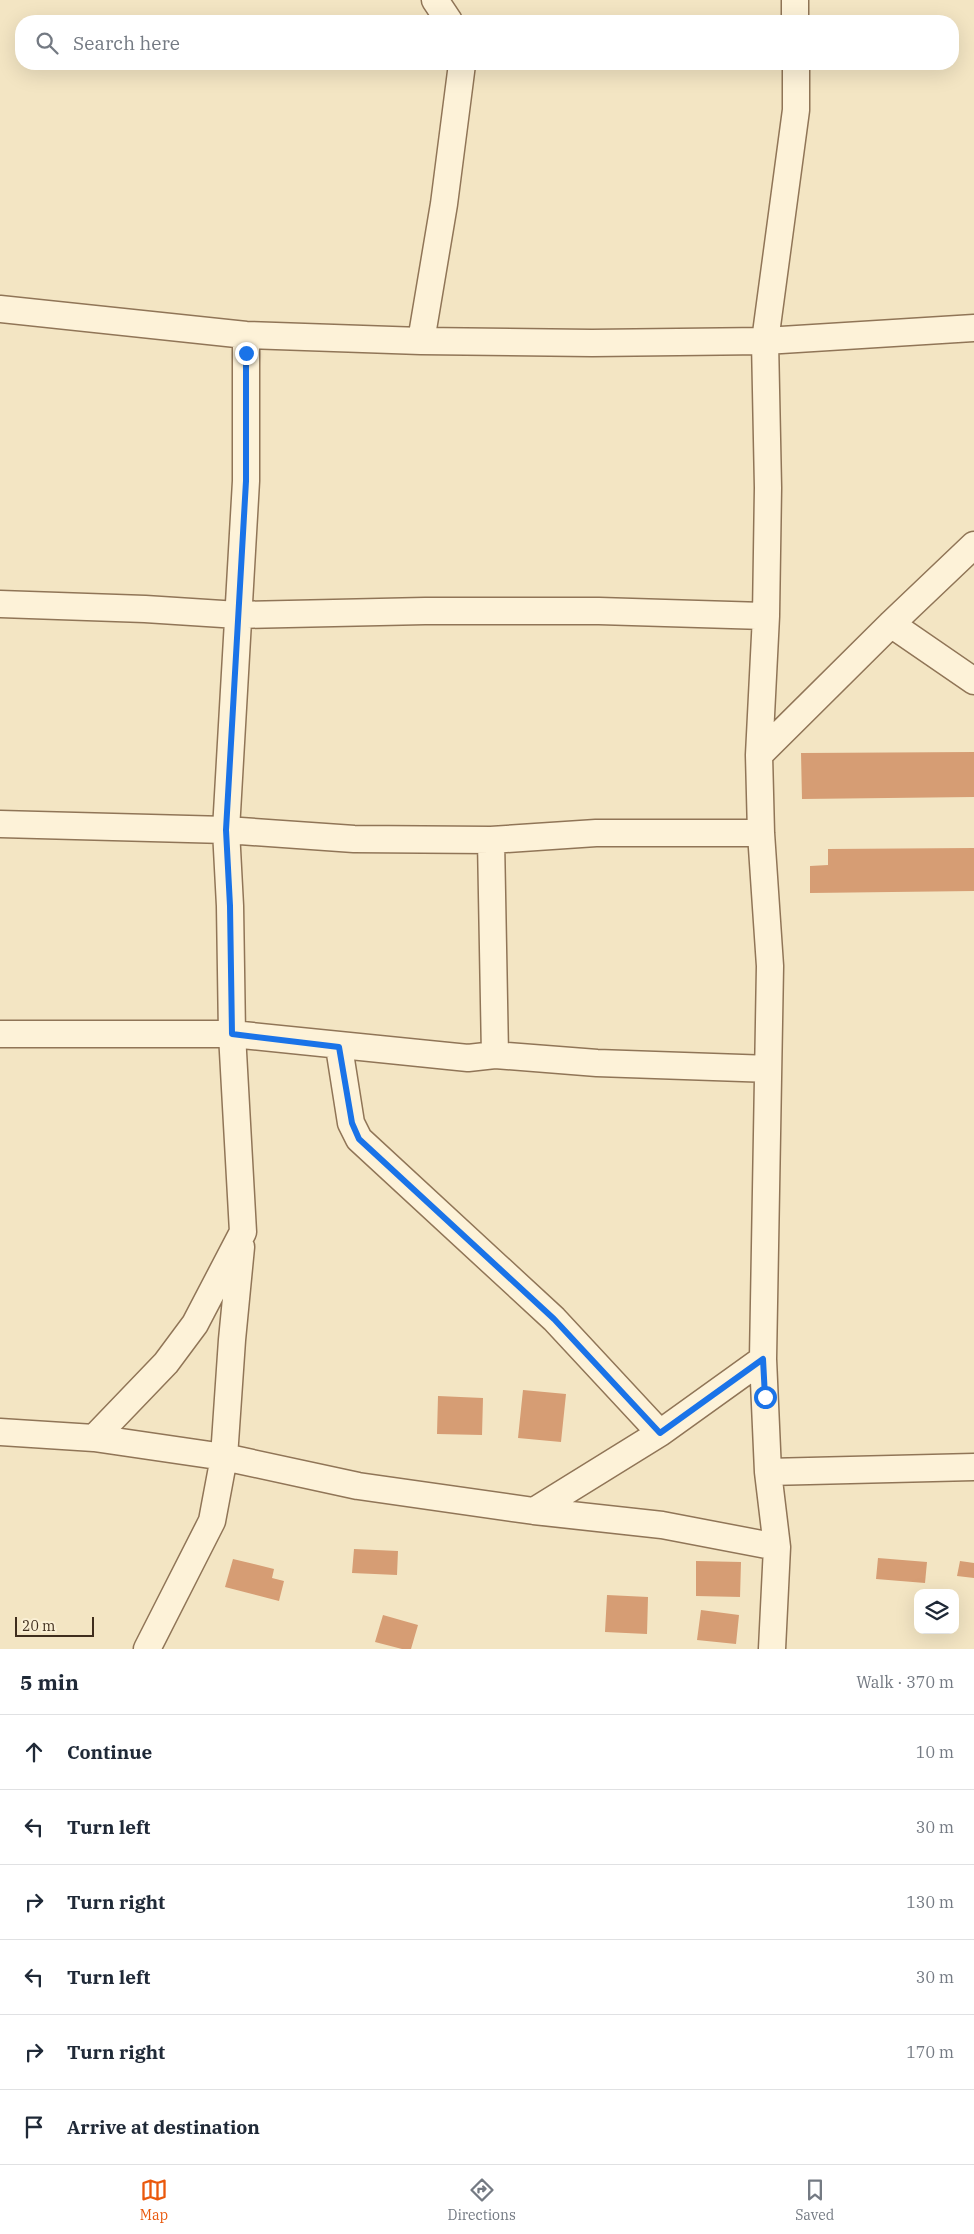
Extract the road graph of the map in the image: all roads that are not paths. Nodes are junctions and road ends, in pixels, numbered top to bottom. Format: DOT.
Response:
graph roads {
  1 [pos="434,0"];
  2 [pos="795,0"];
  3 [pos="445,15"];
  4 [pos="795,15"];
  5 [pos="461,70"];
  6 [pos="796,70"];
  7 [pos="0,309"];
  8 [pos="974,328"];
  9 [pos="246,335"];
  10 [pos="421,341"];
  11 [pos="765,342"];
  12 [pos="974,545"];
  13 [pos="0,604"];
  14 [pos="238,615"];
  15 [pos="766,616"];
  16 [pos="891,624"];
  17 [pos="974,681"];
  18 [pos="758,755"];
  19 [pos="0,824"];
  20 [pos="226,830"];
  21 [pos="761,833"];
  22 [pos="491,840"];
  23 [pos="0,1034"];
  24 [pos="232,1034"];
  25 [pos="339,1047"];
  26 [pos="495,1055"];
  27 [pos="768,1070"];
  28 [pos="243,1232"];
  29 [pos="763,1359"];
  30 [pos="0,1432"];
  31 [pos="660,1433"];
  32 [pos="94,1438"];
  33 [pos="224,1458"];
  34 [pos="974,1467"];
  35 [pos="768,1472"];
  36 [pos="534,1511"];
  37 [pos="778,1547"];
  38 [pos="147,1649"];
  39 [pos="772,1649"];
  1 -- 3 [label="street"];
  2 -- 4 [label="street"];
  5 -- 10 [label="street"];
  6 -- 11 [label="street"];
  7 -- 9 [label="street"];
  8 -- 11 [label="street"];
  9 -- 10 [label="street"];
  9 -- 14 [label="street"];
  10 -- 11 [label="street"];
  11 -- 15 [label="street"];
  12 -- 16 [label="street"];
  13 -- 14 [label="street"];
  14 -- 15 [label="street"];
  14 -- 20 [label="street"];
  15 -- 18 [label="street"];
  16 -- 17 [label="street"];
  16 -- 18 [label="street"];
  18 -- 21 [label="street"];
  19 -- 20 [label="street"];
  20 -- 22 [label="street"];
  20 -- 24 [label="street"];
  21 -- 22 [label="street"];
  21 -- 27 [label="street"];
  22 -- 26 [label="street"];
  23 -- 24 [label="street"];
  24 -- 25 [label="street"];
  24 -- 28 [label="street"];
  25 -- 26 [label="street"];
  25 -- 31 [label="street"];
  26 -- 27 [label="street"];
  27 -- 29 [label="street"];
  28 -- 32 [label="street"];
  28 -- 33 [label="street"];
  29 -- 31 [label="street"];
  29 -- 35 [label="street"];
  30 -- 32 [label="street"];
  31 -- 36 [label="street"];
  32 -- 33 [label="street"];
  33 -- 36 [label="street"];
  33 -- 38 [label="street"];
  34 -- 35 [label="street"];
  35 -- 37 [label="street"];
  36 -- 37 [label="street"];
  37 -- 39 [label="street"];
}
